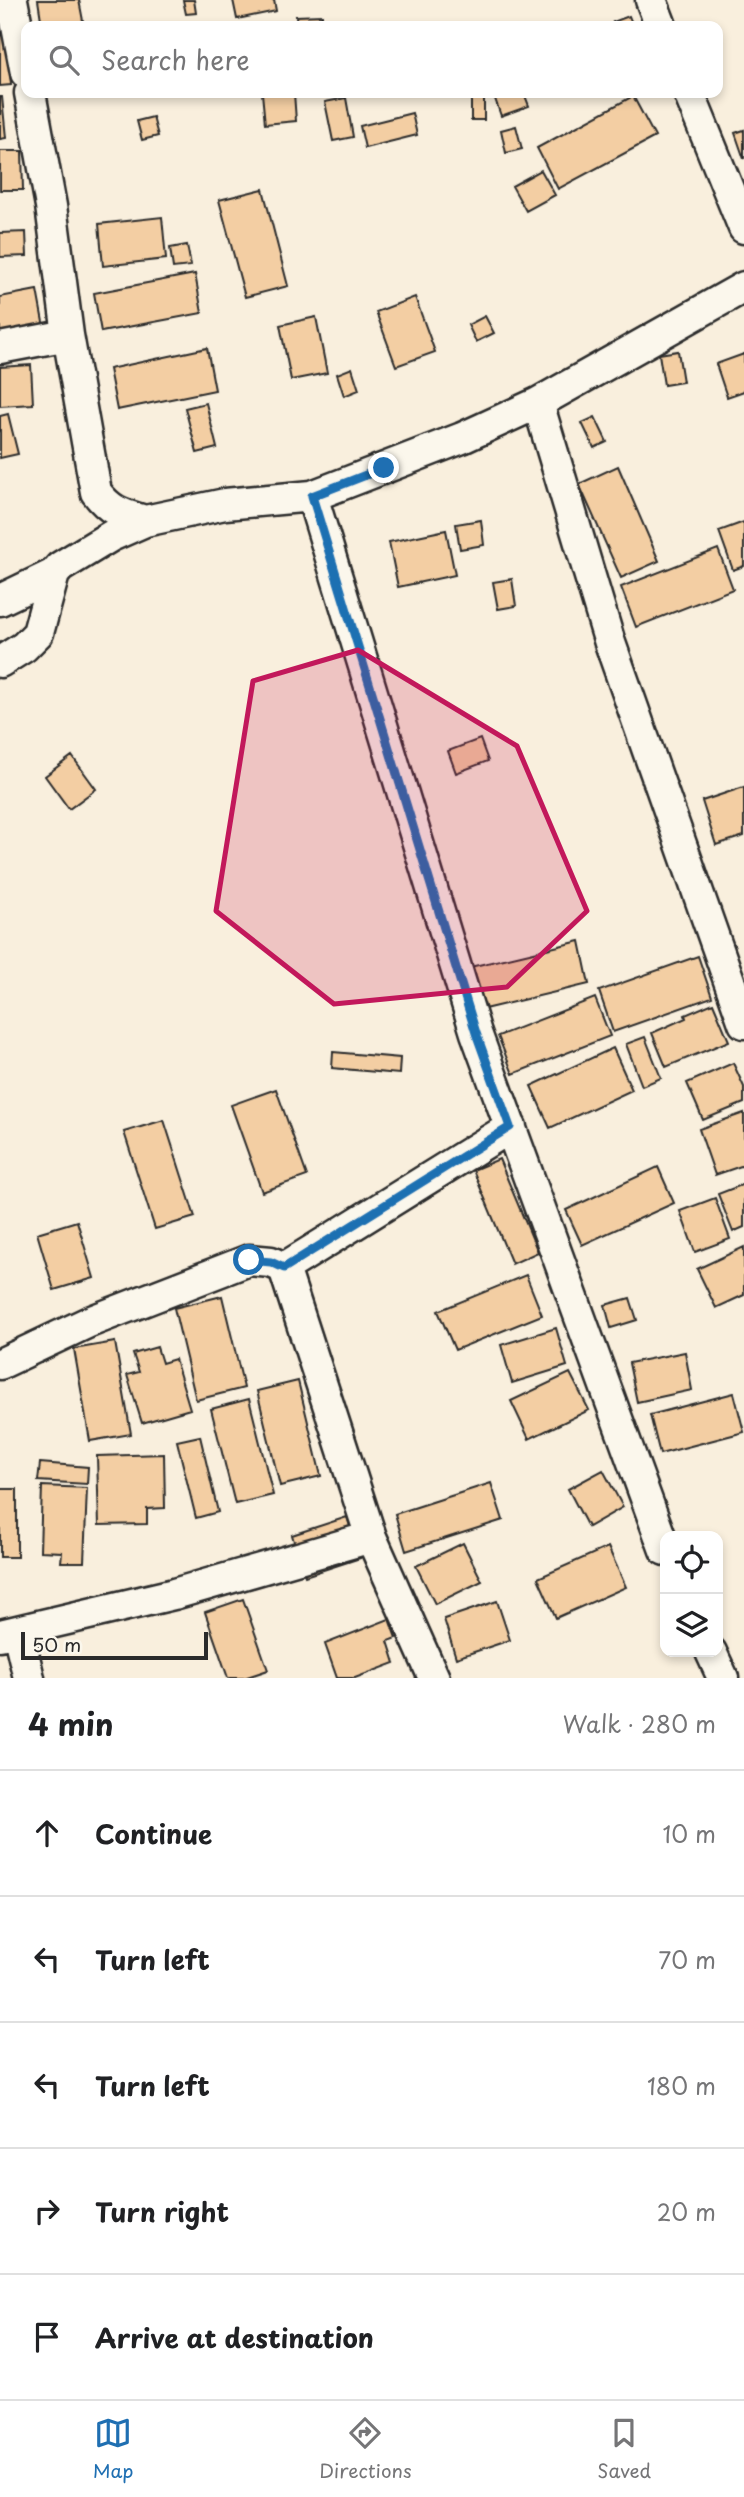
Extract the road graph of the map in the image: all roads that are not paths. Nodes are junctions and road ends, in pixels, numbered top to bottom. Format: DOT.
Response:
graph roads {
  1 [pos="12,0"];
  2 [pos="651,0"];
  3 [pos="660,21"];
  4 [pos="21,47"];
  5 [pos="31,98"];
  6 [pos="691,98"];
  7 [pos="744,228"];
  8 [pos="744,287"];
  9 [pos="68,335"];
  10 [pos="0,348"];
  11 [pos="538,402"];
  12 [pos="312,496"];
  13 [pos="145,521"];
  14 [pos="54,574"];
  15 [pos="0,600"];
  16 [pos="0,662"];
  17 [pos="744,1023"];
  18 [pos="510,1127"];
  19 [pos="284,1268"];
  20 [pos="0,1364"];
  21 [pos="660,1536"];
  22 [pos="371,1537"];
  23 [pos="9,1634"];
  24 [pos="712,1657"];
  25 [pos="29,1678"];
  26 [pos="434,1678"];
  27 [pos="723,1678"];
  1 -- 4 [label="street"];
  2 -- 3 [label="street"];
  5 -- 9 [label="street"];
  6 -- 7 [label="street"];
  8 -- 11 [label="street"];
  9 -- 10 [label="street"];
  9 -- 13 [label="street"];
  11 -- 12 [label="street"];
  11 -- 17 [label="street"];
  12 -- 13 [label="street"];
  12 -- 18 [label="street"];
  13 -- 14 [label="street"];
  14 -- 15 [label="street"];
  14 -- 16 [label="street"];
  18 -- 19 [label="street"];
  18 -- 21 [label="street"];
  19 -- 20 [label="street"];
  19 -- 22 [label="street"];
  22 -- 23 [label="street"];
  22 -- 26 [label="street"];
  23 -- 25 [label="street"];
  24 -- 27 [label="street"];
}
